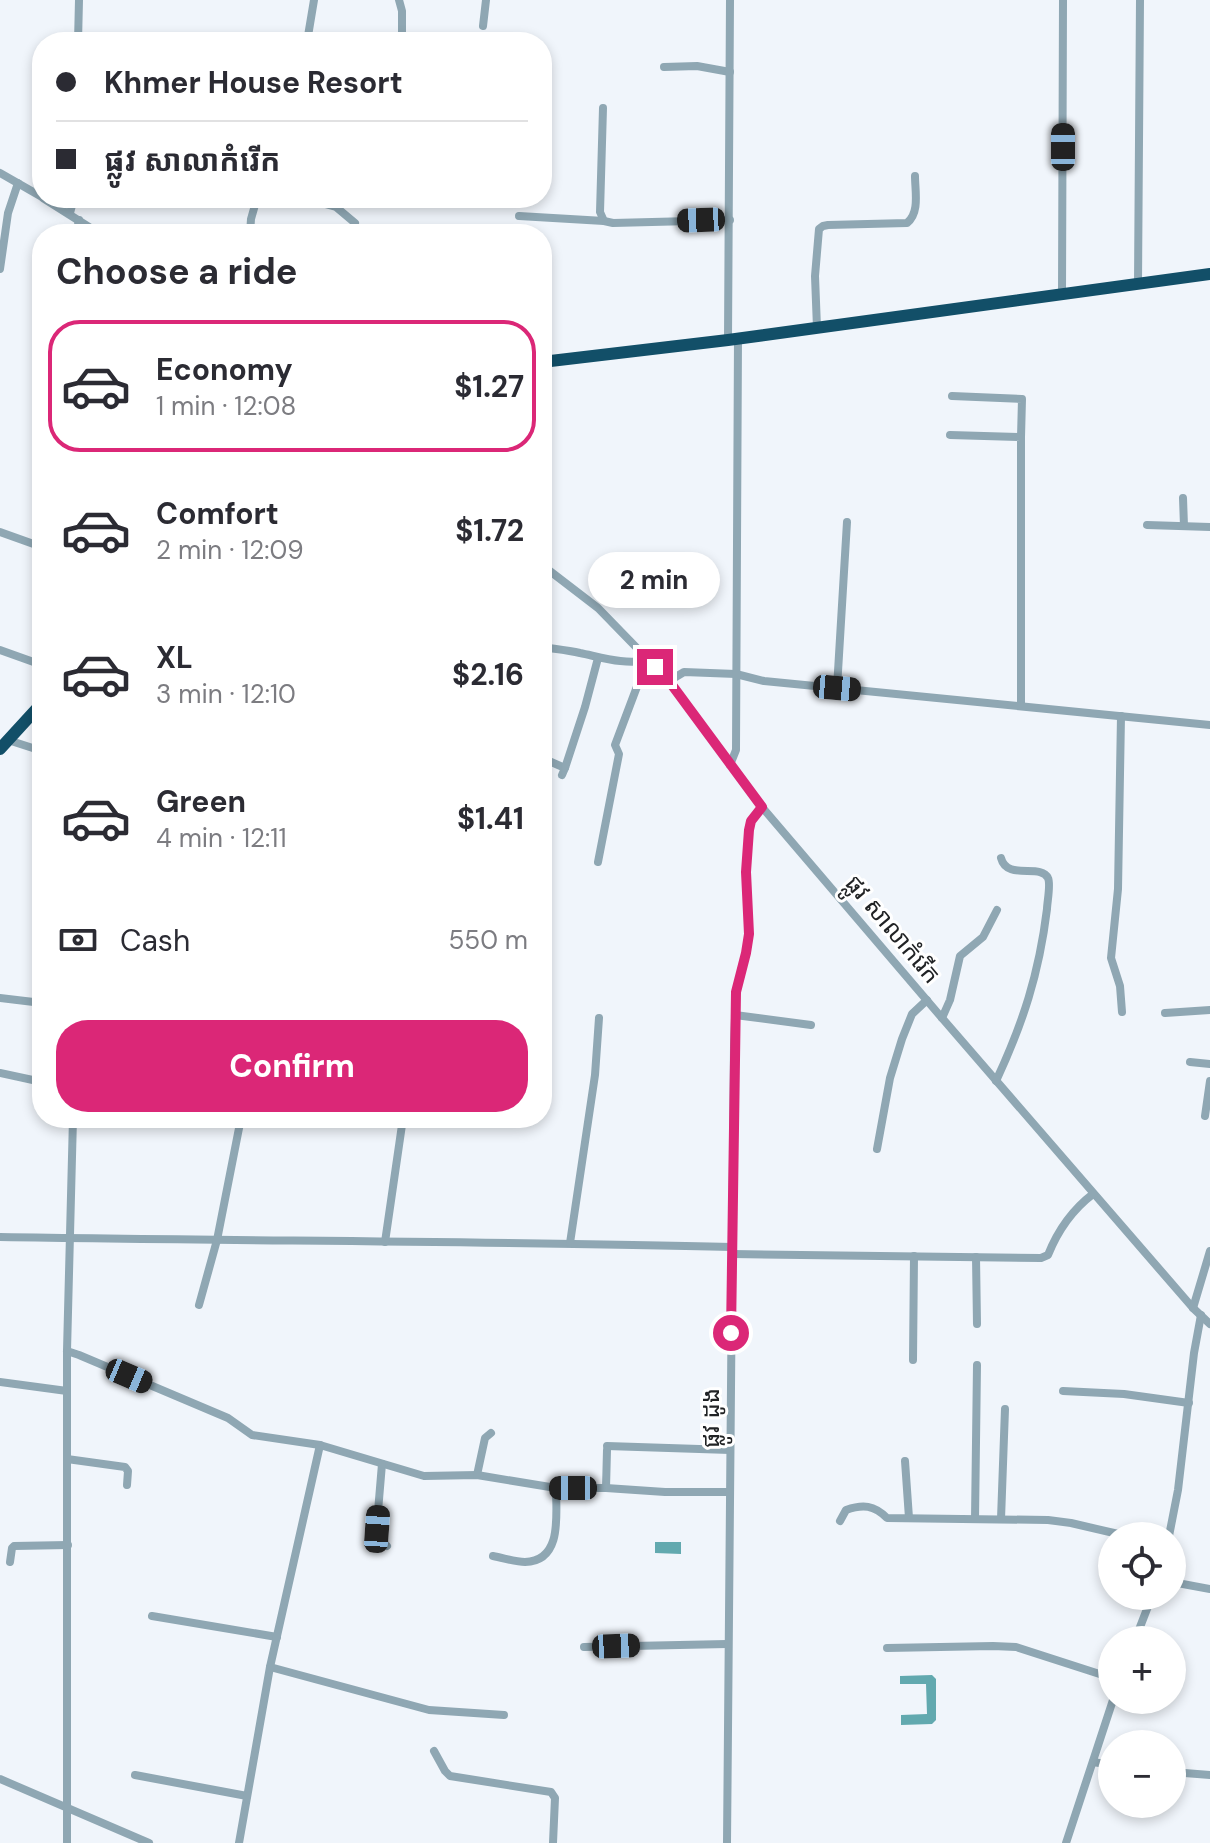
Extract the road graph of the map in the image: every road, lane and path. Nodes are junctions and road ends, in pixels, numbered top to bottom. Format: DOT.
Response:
graph roads {
  1 [pos="79,0"];
  2 [pos="314,0"];
  3 [pos="399,0"];
  4 [pos="486,0"];
  5 [pos="730,0"];
  6 [pos="1063,0"];
  7 [pos="1140,0"];
  8 [pos="483,26"];
  9 [pos="78,32"];
  10 [pos="309,32"];
  11 [pos="402,32"];
  12 [pos="664,67"];
  13 [pos="730,72"];
  14 [pos="603,108"];
  15 [pos="0,173"];
  16 [pos="915,176"];
  17 [pos="15,190"];
  18 [pos="32,195"];
  19 [pos="61,208"];
  20 [pos="71,208"];
  21 [pos="337,208"];
  22 [pos="70,213"];
  23 [pos="519,216"];
  24 [pos="79,220"];
  25 [pos="730,220"];
  26 [pos="604,221"];
  27 [pos="355,223"];
  28 [pos="78,224"];
  29 [pos="85,224"];
  30 [pos="0,269"];
  31 [pos="1210,274"];
  32 [pos="1138,284"];
  33 [pos="1062,294"];
  34 [pos="817,328"];
  35 [pos="733,339"];
  36 [pos="552,361"];
  37 [pos="952,396"];
  38 [pos="950,435"];
  39 [pos="1021,437"];
  40 [pos="1183,498"];
  41 [pos="847,522"];
  42 [pos="1147,525"];
  43 [pos="1184,526"];
  44 [pos="1210,527"];
  45 [pos="0,532"];
  46 [pos="32,543"];
  47 [pos="552,573"];
  48 [pos="552,648"];
  49 [pos="0,650"];
  50 [pos="598,658"];
  51 [pos="649,660"];
  52 [pos="32,661"];
  53 [pos="736,674"];
  54 [pos="669,681"];
  55 [pos="837,688"];
  56 [pos="1021,705"];
  57 [pos="32,714"];
  58 [pos="1121,716"];
  59 [pos="1210,725"];
  60 [pos="4,745"];
  61 [pos="32,749"];
  62 [pos="552,765"];
  63 [pos="730,765"];
  64 [pos="760,809"];
  65 [pos="1001,858"];
  66 [pos="598,862"];
  67 [pos="997,910"];
  68 [pos="0,998"];
  69 [pos="927,1000"];
  70 [pos="32,1002"];
  71 [pos="1210,1010"];
  72 [pos="1122,1012"];
  73 [pos="1165,1013"];
  74 [pos="735,1015"];
  75 [pos="599,1018"];
  76 [pos="942,1018"];
  77 [pos="811,1025"];
  78 [pos="1190,1062"];
  79 [pos="1210,1064"];
  80 [pos="0,1073"];
  81 [pos="32,1080"];
  82 [pos="996,1081"];
  83 [pos="1210,1081"];
  84 [pos="1205,1116"];
  85 [pos="73,1128"];
  86 [pos="239,1128"];
  87 [pos="402,1128"];
  88 [pos="877,1149"];
  89 [pos="1093,1194"];
  90 [pos="0,1237"];
  91 [pos="70,1238"];
  92 [pos="217,1240"];
  93 [pos="385,1242"];
  94 [pos="570,1243"];
  95 [pos="732,1250"];
  96 [pos="1210,1251"];
  97 [pos="914,1256"];
  98 [pos="976,1257"];
  99 [pos="199,1305"];
  100 [pos="1193,1308"];
  101 [pos="1201,1315"];
  102 [pos="977,1324"];
  103 [pos="1210,1324"];
  104 [pos="67,1351"];
  105 [pos="913,1360"];
  106 [pos="977,1365"];
  107 [pos="0,1382"];
  108 [pos="67,1391"];
  109 [pos="1063,1391"];
  110 [pos="1189,1403"];
  111 [pos="1005,1409"];
  112 [pos="491,1433"];
  113 [pos="320,1445"];
  114 [pos="730,1450"];
  115 [pos="67,1459"];
  116 [pos="905,1461"];
  117 [pos="382,1464"];
  118 [pos="477,1475"];
  119 [pos="127,1485"];
  120 [pos="556,1488"];
  121 [pos="606,1488"];
  122 [pos="730,1492"];
  123 [pos="909,1518"];
  124 [pos="975,1519"];
  125 [pos="1001,1519"];
  126 [pos="840,1521"];
  127 [pos="1172,1522"];
  128 [pos="1098,1529"];
  129 [pos="68,1545"];
  130 [pos="387,1546"];
  131 [pos="493,1556"];
  132 [pos="10,1562"];
  133 [pos="1186,1585"];
  134 [pos="1210,1589"];
  135 [pos="152,1616"];
  136 [pos="277,1637"];
  137 [pos="727,1644"];
  138 [pos="584,1647"];
  139 [pos="887,1648"];
  140 [pos="270,1667"];
  141 [pos="1098,1673"];
  142 [pos="1108,1714"];
  143 [pos="504,1715"];
  144 [pos="434,1751"];
  145 [pos="1093,1762"];
  146 [pos="1098,1763"];
  147 [pos="1186,1773"];
  148 [pos="135,1775"];
  149 [pos="1210,1775"];
  150 [pos="1,1781"];
  151 [pos="247,1796"];
  152 [pos="67,1807"];
  153 [pos="67,1843"];
  154 [pos="149,1843"];
  155 [pos="239,1843"];
  156 [pos="553,1843"];
  157 [pos="727,1843"];
  158 [pos="1066,1843"];
  1 -- 9 [label="street"];
  2 -- 10 [label="street"];
  3 -- 11 [label="street"];
  4 -- 8 [label="street"];
  5 -- 13 [label="street"];
  6 -- 33 [label="street"];
  7 -- 32 [label="street"];
  12 -- 13 [label="street"];
  13 -- 25 [label="street"];
  14 -- 26 [label="street"];
  15 -- 17 [label="street"];
  16 -- 34 [label="street"];
  17 -- 18 [label="street"];
  17 -- 30 [label="street"];
  19 -- 22 [label="street"];
  20 -- 22 [label="street"];
  21 -- 27 [label="street"];
  22 -- 24 [label="street"];
  23 -- 26 [label="street"];
  24 -- 28 [label="street"];
  24 -- 29 [label="street"];
  25 -- 26 [label="street"];
  25 -- 35 [label="street"];
  31 -- 32 [label="highway"];
  32 -- 33 [label="highway"];
  33 -- 34 [label="highway"];
  34 -- 35 [label="highway"];
  35 -- 36 [label="highway"];
  35 -- 53 [label="street"];
  37 -- 39 [label="street"];
  38 -- 39 [label="street"];
  39 -- 56 [label="street"];
  40 -- 43 [label="street"];
  41 -- 55 [label="street"];
  42 -- 43 [label="street"];
  43 -- 44 [label="street"];
  45 -- 46 [label="street"];
  47 -- 51 [label="street, ផ្លូវ សាលាកំរើក"];
  48 -- 50 [label="street"];
  49 -- 52 [label="street"];
  50 -- 51 [label="street"];
  50 -- 62 [label="street"];
  51 -- 54 [label="street, ផ្លូវ សាលាកំរើក"];
  51 -- 66 [label="street"];
  53 -- 54 [label="street"];
  53 -- 55 [label="street"];
  53 -- 63 [label="street"];
  54 -- 63 [label="street, ផ្លូវ សាលាកំរើក"];
  55 -- 56 [label="street"];
  56 -- 58 [label="street"];
  57 -- 60 [label="highway"];
  58 -- 59 [label="street"];
  58 -- 72 [label="street"];
  60 -- 61 [label="street"];
  63 -- 64 [label="street, ផ្លូវ សាលាកំរើក"];
  64 -- 69 [label="street, ផ្លូវ សាលាកំរើក"];
  64 -- 74 [label="street, ផ្លូវ ដូង"];
  65 -- 82 [label="street"];
  67 -- 76 [label="street"];
  68 -- 70 [label="street"];
  69 -- 76 [label="street, ផ្លូវ សាលាកំរើក"];
  69 -- 88 [label="street"];
  71 -- 73 [label="street"];
  74 -- 77 [label="street"];
  74 -- 95 [label="street, ផ្លូវ ដូង"];
  75 -- 94 [label="street"];
  76 -- 82 [label="street, ផ្លូវ សាលាកំរើក"];
  78 -- 79 [label="street"];
  80 -- 81 [label="street"];
  82 -- 89 [label="street, ផ្លូវ សាលាកំរើក"];
  83 -- 84 [label="street"];
  85 -- 91 [label="street"];
  86 -- 92 [label="street"];
  87 -- 93 [label="street"];
  89 -- 98 [label="street"];
  89 -- 100 [label="street, ផ្លូវ សាលាកំរើក"];
  90 -- 91 [label="street"];
  91 -- 92 [label="street"];
  91 -- 104 [label="street"];
  92 -- 93 [label="street"];
  92 -- 99 [label="street"];
  93 -- 94 [label="street"];
  94 -- 95 [label="street"];
  95 -- 97 [label="street"];
  95 -- 114 [label="street, ផ្លូវ ដូង"];
  96 -- 100 [label="street"];
  97 -- 98 [label="street"];
  97 -- 105 [label="street"];
  98 -- 102 [label="street"];
  100 -- 101 [label="street, ផ្លូវ សាលាកំរើក"];
  101 -- 103 [label="street, ផ្លូវ សាលាកំរើក"];
  101 -- 110 [label="street"];
  104 -- 108 [label="street"];
  104 -- 113 [label="street"];
  106 -- 124 [label="street"];
  107 -- 108 [label="street"];
  108 -- 115 [label="street"];
  109 -- 110 [label="street"];
  110 -- 127 [label="street"];
  111 -- 125 [label="street"];
  112 -- 118 [label="street"];
  113 -- 117 [label="street"];
  113 -- 136 [label="street"];
  114 -- 121 [label="street"];
  114 -- 122 [label="street, ផ្លូវ ដូង"];
  115 -- 119 [label="street"];
  115 -- 129 [label="street"];
  116 -- 123 [label="street"];
  117 -- 118 [label="street"];
  117 -- 130 [label="street"];
  118 -- 120 [label="street"];
  120 -- 121 [label="street"];
  120 -- 131 [label="street"];
  121 -- 122 [label="street"];
  122 -- 137 [label="street, ផ្លូវ ដូង"];
  123 -- 124 [label="street"];
  123 -- 126 [label="street"];
  124 -- 125 [label="street"];
  125 -- 128 [label="street"];
  129 -- 132 [label="street"];
  129 -- 152 [label="street"];
  133 -- 134 [label="street"];
  135 -- 136 [label="street"];
  136 -- 140 [label="street"];
  137 -- 138 [label="street"];
  137 -- 157 [label="street, ផ្លូវ ដូង"];
  139 -- 141 [label="street"];
  140 -- 143 [label="street"];
  140 -- 151 [label="street"];
  142 -- 145 [label="street"];
  144 -- 156 [label="street"];
  145 -- 146 [label="street"];
  145 -- 158 [label="street"];
  147 -- 149 [label="street"];
  148 -- 151 [label="street"];
  150 -- 152 [label="street"];
  151 -- 155 [label="street"];
  152 -- 153 [label="street"];
  152 -- 154 [label="street"];
}
